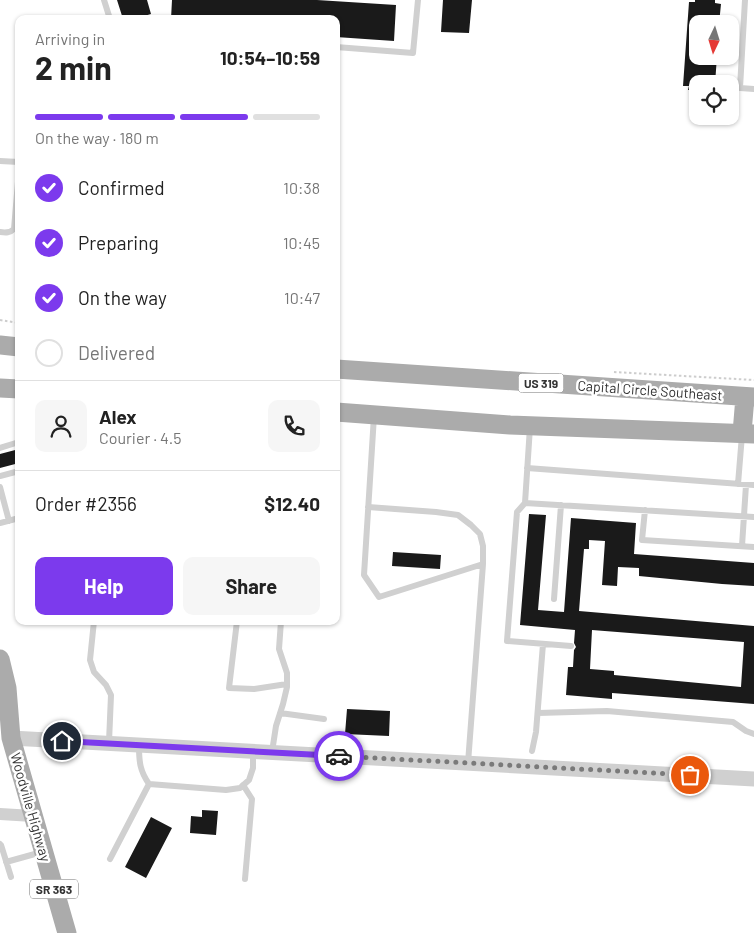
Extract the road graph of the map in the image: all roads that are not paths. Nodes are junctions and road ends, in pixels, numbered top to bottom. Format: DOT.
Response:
graph roads {
  1 [pos="104,0"];
  2 [pos="418,0"];
  3 [pos="745,0"];
  4 [pos="109,15"];
  5 [pos="340,47"];
  6 [pos="754,89"];
  7 [pos="0,161"];
  8 [pos="15,162"];
  9 [pos="15,217"];
  10 [pos="0,232"];
  11 [pos="0,345"];
  12 [pos="15,347"];
  13 [pos="340,369"];
  14 [pos="0,388"];
  15 [pos="15,389"];
  16 [pos="750,397"];
  17 [pos="340,412"];
  18 [pos="374,415"];
  19 [pos="530,426"];
  20 [pos="748,434"];
  21 [pos="15,443"];
  22 [pos="0,448"];
  23 [pos="527,468"];
  24 [pos="15,472"];
  25 [pos="0,476"];
  26 [pos="738,484"];
  27 [pos="746,484"];
  28 [pos="754,486"];
  29 [pos="0,487"];
  30 [pos="525,503"];
  31 [pos="561,505"];
  32 [pos="368,507"];
  33 [pos="644,510"];
  34 [pos="744,516"];
  35 [pos="754,517"];
  36 [pos="15,519"];
  37 [pos="9,521"];
  38 [pos="0,523"];
  39 [pos="742,546"];
  40 [pos="754,547"];
  41 [pos="484,564"];
  42 [pos="554,599"];
  43 [pos="94,625"];
  44 [pos="237,625"];
  45 [pos="281,625"];
  46 [pos="543,644"];
  47 [pos="571,646"];
  48 [pos="0,660"];
  49 [pos="287,684"];
  50 [pos="280,713"];
  51 [pos="538,713"];
  52 [pos="0,717"];
  53 [pos="324,719"];
  54 [pos="754,734"];
  55 [pos="11,738"];
  56 [pos="109,744"];
  57 [pos="139,745"];
  58 [pos="254,751"];
  59 [pos="532,751"];
  60 [pos="272,752"];
  61 [pos="468,763"];
  62 [pos="754,779"];
  63 [pos="149,784"];
  64 [pos="243,785"];
  65 [pos="0,814"];
  66 [pos="33,816"];
  67 [pos="0,844"];
  68 [pos="43,852"];
  69 [pos="110,859"];
  70 [pos="6,862"];
  71 [pos="10,877"];
  72 [pos="245,879"];
  73 [pos="67,933"];
  1 -- 4 [label="lane"];
  2 -- 5 [label="lane"];
  3 -- 6 [label="lane"];
  7 -- 8 [label="lane"];
  9 -- 10 [label="lane"];
  11 -- 12 [label="main road"];
  13 -- 16 [label="main road, Capital Circle Southeast / US 319"];
  14 -- 15 [label="main road"];
  16 -- 20 [label="main road"];
  17 -- 18 [label="main road"];
  18 -- 19 [label="main road"];
  18 -- 32 [label="lane"];
  19 -- 20 [label="main road"];
  19 -- 23 [label="lane"];
  20 -- 26 [label="lane"];
  21 -- 22 [label="lane"];
  23 -- 26 [label="lane"];
  23 -- 30 [label="lane"];
  24 -- 25 [label="lane"];
  26 -- 27 [label="lane"];
  27 -- 28 [label="lane"];
  27 -- 34 [label="lane"];
  29 -- 37 [label="lane"];
  30 -- 31 [label="lane"];
  30 -- 46 [label="lane"];
  31 -- 33 [label="lane"];
  31 -- 42 [label="lane"];
  32 -- 41 [label="lane"];
  32 -- 41 [label="lane"];
  33 -- 34 [label="lane"];
  33 -- 39 [label="lane"];
  34 -- 35 [label="lane"];
  34 -- 39 [label="lane"];
  36 -- 37 [label="lane"];
  37 -- 38 [label="lane"];
  39 -- 40 [label="lane"];
  41 -- 61 [label="lane"];
  43 -- 56 [label="lane"];
  44 -- 49 [label="lane"];
  45 -- 49 [label="lane"];
  46 -- 47 [label="lane"];
  46 -- 51 [label="lane"];
  48 -- 55 [label="main road, Woodville Highway / SR 363"];
  49 -- 50 [label="lane"];
  50 -- 53 [label="lane"];
  50 -- 60 [label="lane"];
  51 -- 54 [label="lane"];
  51 -- 59 [label="lane"];
  52 -- 55 [label="main road, Woodville Highway / SR 363"];
  55 -- 56 [label="street"];
  55 -- 66 [label="main road, Woodville Highway / SR 363"];
  56 -- 57 [label="street"];
  57 -- 58 [label="street"];
  57 -- 63 [label="lane"];
  58 -- 60 [label="street"];
  58 -- 64 [label="lane"];
  60 -- 61 [label="street"];
  61 -- 62 [label="street"];
  63 -- 64 [label="lane"];
  63 -- 69 [label="lane"];
  64 -- 72 [label="lane"];
  65 -- 66 [label="street"];
  66 -- 68 [label="main road, Woodville Highway / SR 363"];
  67 -- 70 [label="lane"];
  68 -- 70 [label="lane"];
  68 -- 73 [label="main road, Woodville Highway / SR 363"];
  70 -- 71 [label="lane"];
}
